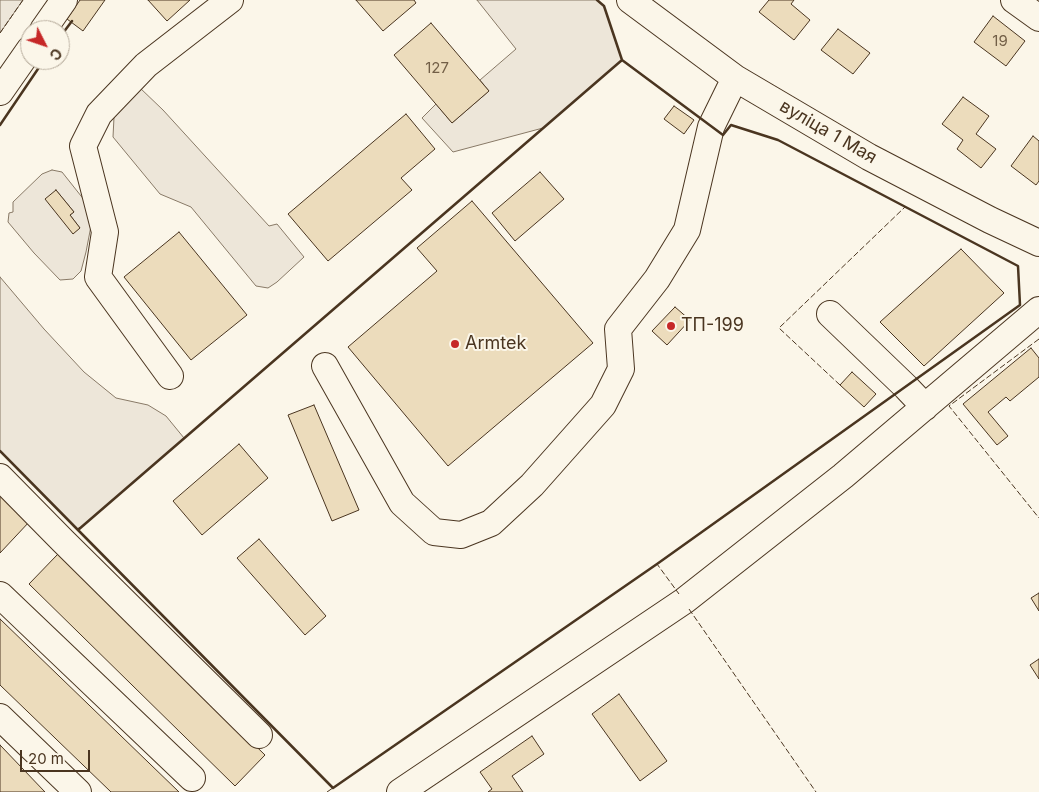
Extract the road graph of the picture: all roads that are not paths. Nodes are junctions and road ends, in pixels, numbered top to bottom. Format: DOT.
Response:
graph roads {
  1 [pos="64,0"];
  2 [pos="230,0"];
  3 [pos="630,0"];
  4 [pos="1014,0"];
  5 [pos="1039,18"];
  6 [pos="51,20"];
  7 [pos="20,63"];
  8 [pos="735,78"];
  9 [pos="0,92"];
  10 [pos="1039,243"];
  11 [pos="1039,310"];
  12 [pos="830,314"];
  13 [pos="325,366"];
  14 [pos="170,376"];
  15 [pos="925,407"];
  16 [pos="0,477"];
  17 [pos="0,595"];
  18 [pos="0,717"];
  19 [pos="259,735"];
  20 [pos="192,778"];
  21 [pos="78,792"];
  22 [pos="400,792"];
  1 -- 6 [label="street"];
  2 -- 14 [label="street"];
  3 -- 8 [label="street, вуліца 1 Мая"];
  4 -- 5 [label="street"];
  7 -- 9 [label="street"];
  8 -- 10 [label="street, вуліца 1 Мая"];
  8 -- 13 [label="street"];
  11 -- 15 [label="street"];
  12 -- 15 [label="street"];
  15 -- 22 [label="street"];
  16 -- 19 [label="street"];
  17 -- 20 [label="street"];
  18 -- 21 [label="street"];
}
